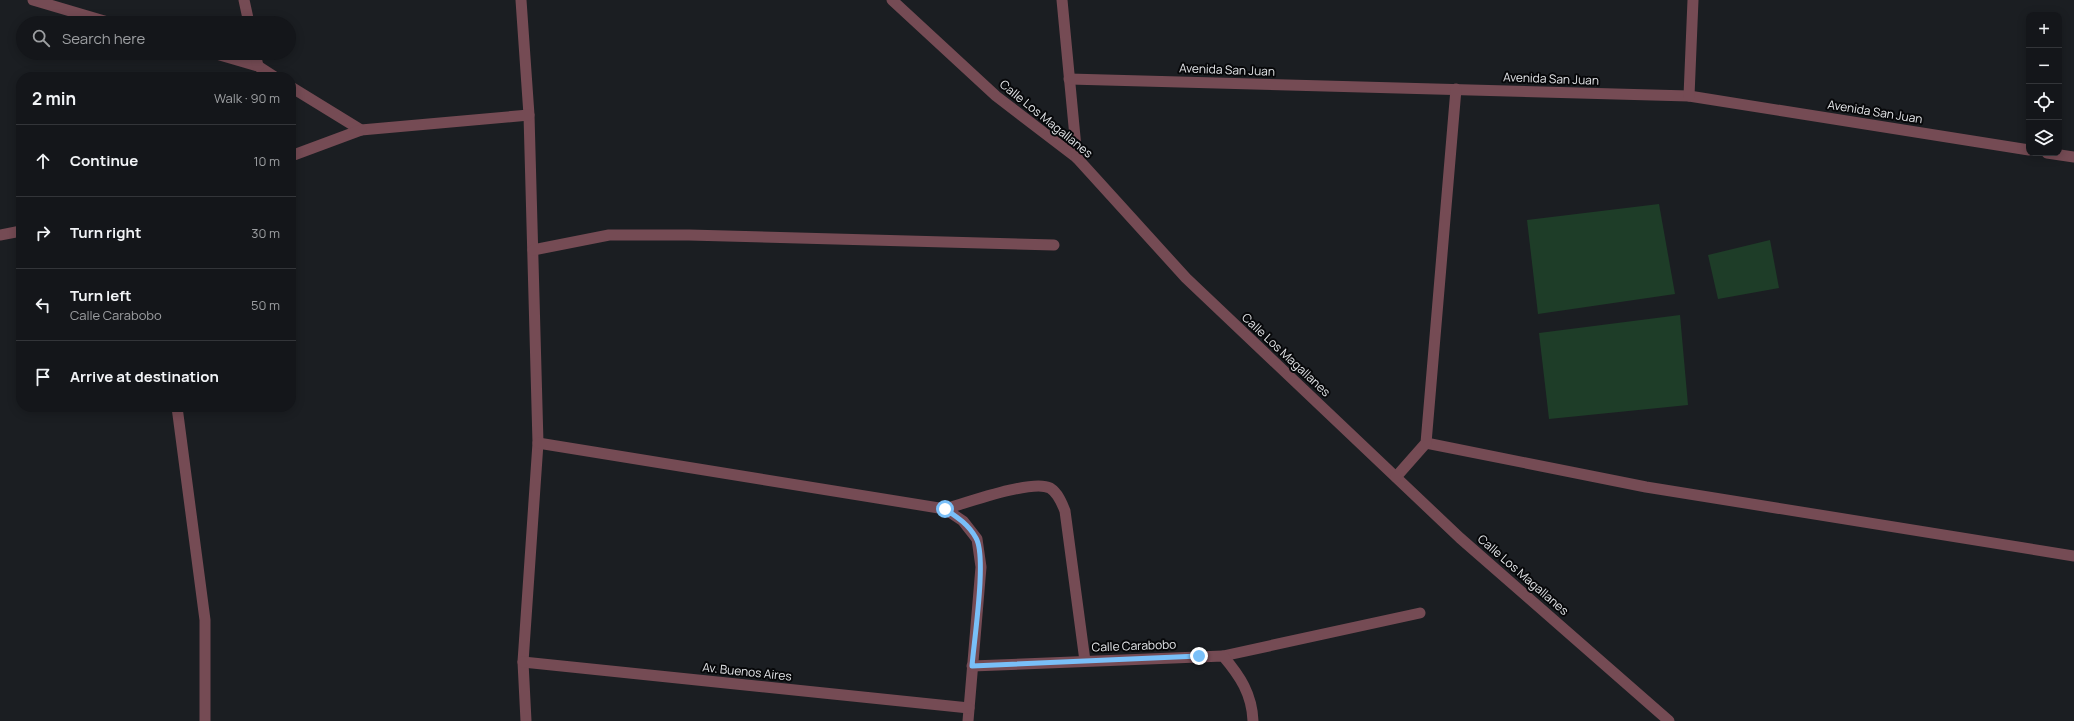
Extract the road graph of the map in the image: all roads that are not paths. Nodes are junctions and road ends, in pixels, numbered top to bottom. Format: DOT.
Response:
graph roads {
  1 [pos="33,0"];
  2 [pos="244,0"];
  3 [pos="522,0"];
  4 [pos="892,0"];
  5 [pos="1062,0"];
  6 [pos="1694,0"];
  7 [pos="87,16"];
  8 [pos="247,16"];
  9 [pos="237,60"];
  10 [pos="257,60"];
  11 [pos="258,66"];
  12 [pos="267,72"];
  13 [pos="1069,79"];
  14 [pos="1456,89"];
  15 [pos="296,90"];
  16 [pos="1688,96"];
  17 [pos="529,115"];
  18 [pos="361,130"];
  19 [pos="2026,150"];
  20 [pos="296,154"];
  21 [pos="2062,155"];
  22 [pos="2074,157"];
  23 [pos="1077,158"];
  24 [pos="16,232"];
  25 [pos="0,235"];
  26 [pos="1054,245"];
  27 [pos="532,250"];
  28 [pos="178,412"];
  29 [pos="538,443"];
  30 [pos="1426,443"];
  31 [pos="1396,477"];
  32 [pos="945,509"];
  33 [pos="2074,556"];
  34 [pos="1420,613"];
  35 [pos="1223,656"];
  36 [pos="1085,661"];
  37 [pos="523,662"];
  38 [pos="972,666"];
  39 [pos="969,708"];
  40 [pos="205,721"];
  41 [pos="526,721"];
  42 [pos="968,721"];
  43 [pos="1253,721"];
  44 [pos="1669,721"];
  1 -- 7 [label="street"];
  2 -- 8 [label="street"];
  3 -- 17 [label="street"];
  4 -- 23 [label="street, Calle Los Magallanes"];
  5 -- 13 [label="street"];
  6 -- 16 [label="street"];
  9 -- 11 [label="street"];
  10 -- 11 [label="street"];
  11 -- 12 [label="street"];
  13 -- 14 [label="street, Avenida San Juan"];
  13 -- 23 [label="street"];
  14 -- 16 [label="street, Avenida San Juan"];
  14 -- 30 [label="street"];
  15 -- 18 [label="street"];
  16 -- 19 [label="street, Avenida San Juan"];
  17 -- 18 [label="street"];
  17 -- 27 [label="street"];
  18 -- 20 [label="street"];
  21 -- 22 [label="street"];
  23 -- 31 [label="street, Calle Los Magallanes"];
  24 -- 25 [label="street"];
  26 -- 27 [label="street"];
  27 -- 29 [label="street"];
  28 -- 40 [label="street"];
  29 -- 32 [label="street"];
  29 -- 37 [label="street"];
  30 -- 31 [label="street"];
  30 -- 33 [label="street"];
  31 -- 44 [label="street, Calle Los Magallanes"];
  32 -- 36 [label="street"];
  32 -- 38 [label="street"];
  34 -- 35 [label="street, Calle Carabobo"];
  35 -- 36 [label="street, Calle Carabobo"];
  35 -- 43 [label="street"];
  36 -- 38 [label="street, Calle Carabobo"];
  37 -- 39 [label="street, Av. Buenos Aires"];
  37 -- 41 [label="street"];
  38 -- 39 [label="street"];
  39 -- 42 [label="street"];
}
